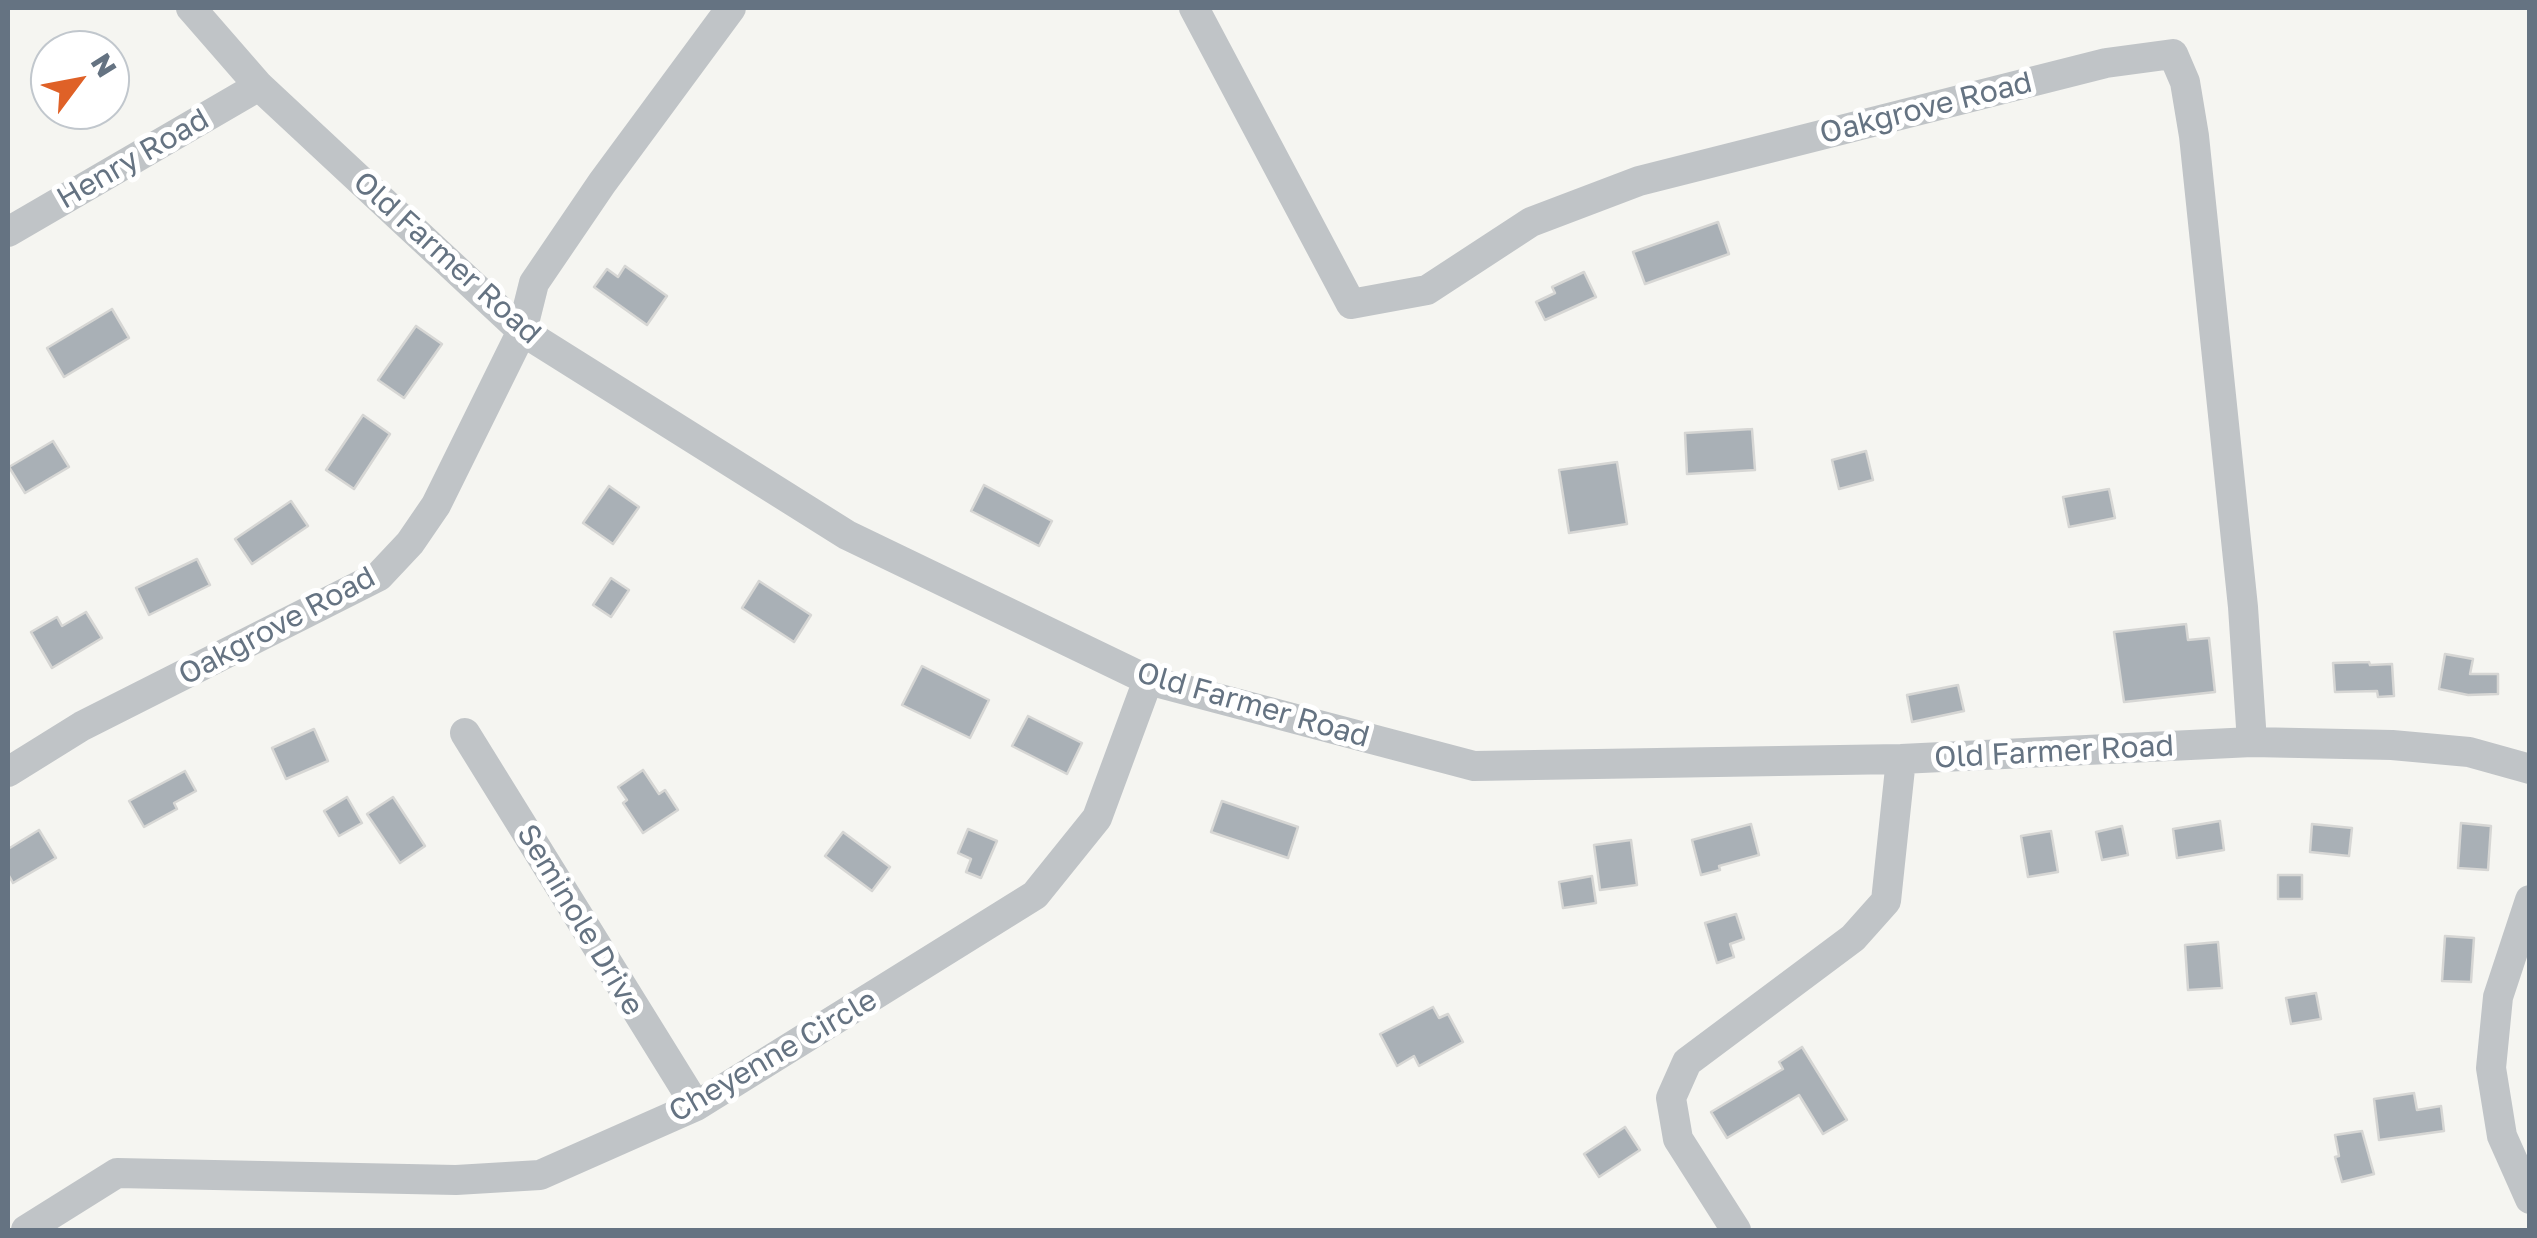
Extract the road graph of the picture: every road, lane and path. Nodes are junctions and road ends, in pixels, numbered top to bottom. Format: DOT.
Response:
graph roads {
  1 [pos="191,8"];
  2 [pos="731,8"];
  3 [pos="1194,8"];
  4 [pos="259,86"];
  5 [pos="8,232"];
  6 [pos="522,331"];
  7 [pos="1148,680"];
  8 [pos="465,733"];
  9 [pos="2252,742"];
  10 [pos="1901,759"];
  11 [pos="2530,769"];
  12 [pos="8,772"];
  13 [pos="2530,900"];
  14 [pos="696,1106"];
  15 [pos="2530,1199"];
  16 [pos="26,1230"];
  17 [pos="1736,1230"];
  1 -- 4 [label="street, Old Farmer Road"];
  2 -- 6 [label="street, Oakgrove Road"];
  3 -- 9 [label="street, Oakgrove Road"];
  4 -- 5 [label="street, Henry Road"];
  4 -- 6 [label="street, Old Farmer Road"];
  6 -- 7 [label="street, Old Farmer Road"];
  6 -- 12 [label="street, Oakgrove Road"];
  7 -- 10 [label="street, Old Farmer Road"];
  7 -- 14 [label="street, Cheyenne Circle"];
  8 -- 14 [label="street, Seminole Drive"];
  9 -- 10 [label="street, Old Farmer Road"];
  9 -- 11 [label="street, Old Farmer Road"];
  10 -- 17 [label="street"];
  13 -- 15 [label="street"];
  14 -- 16 [label="street, Cheyenne Circle"];
}
